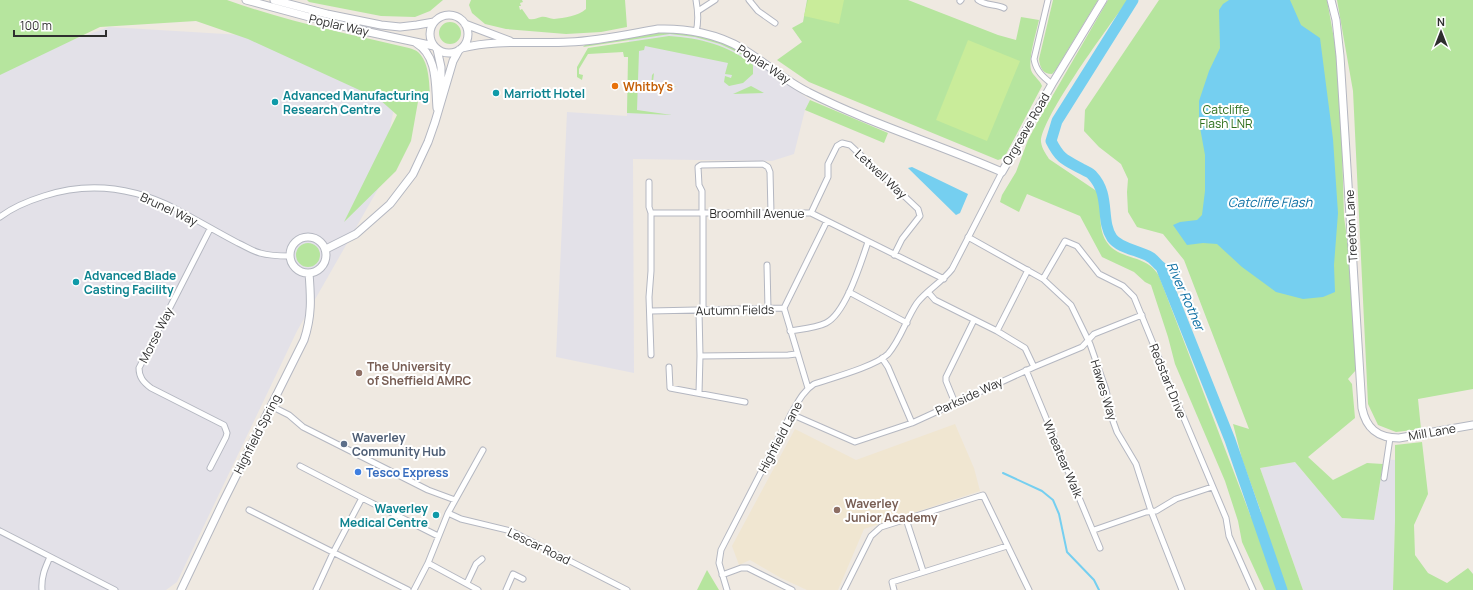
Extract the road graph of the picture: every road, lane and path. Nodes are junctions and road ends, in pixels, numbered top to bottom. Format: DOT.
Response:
graph roads {
  1 [pos="246,0"];
  2 [pos="274,0"];
  3 [pos="696,0"];
  4 [pos="715,0"];
  5 [pos="749,0"];
  6 [pos="978,0"];
  7 [pos="1048,0"];
  8 [pos="1103,0"];
  9 [pos="1331,0"];
  10 [pos="1004,8"];
  11 [pos="698,11"];
  12 [pos="434,22"];
  13 [pos="775,23"];
  14 [pos="465,24"];
  15 [pos="696,32"];
  16 [pos="411,41"];
  17 [pos="510,42"];
  18 [pos="435,47"];
  19 [pos="461,49"];
  20 [pos="1052,84"];
  21 [pos="441,100"];
  22 [pos="437,116"];
  23 [pos="1002,172"];
  24 [pos="649,182"];
  25 [pos="651,213"];
  26 [pos="702,213"];
  27 [pos="771,213"];
  28 [pos="811,213"];
  29 [pos="0,217"];
  30 [pos="827,221"];
  31 [pos="210,229"];
  32 [pos="968,237"];
  33 [pos="868,242"];
  34 [pos="326,249"];
  35 [pos="894,255"];
  36 [pos="290,256"];
  37 [pos="767,265"];
  38 [pos="1028,270"];
  39 [pos="310,273"];
  40 [pos="944,279"];
  41 [pos="1044,279"];
  42 [pos="849,292"];
  43 [pos="928,292"];
  44 [pos="784,308"];
  45 [pos="768,309"];
  46 [pos="701,310"];
  47 [pos="651,311"];
  48 [pos="1142,315"];
  49 [pos="974,320"];
  50 [pos="907,323"];
  51 [pos="790,331"];
  52 [pos="997,331"];
  53 [pos="1088,341"];
  54 [pos="796,354"];
  55 [pos="651,355"];
  56 [pos="700,356"];
  57 [pos="882,358"];
  58 [pos="669,366"];
  59 [pos="1034,366"];
  60 [pos="1026,370"];
  61 [pos="808,388"];
  62 [pos="699,393"];
  63 [pos="745,402"];
  64 [pos="955,403"];
  65 [pos="271,406"];
  66 [pos="791,414"];
  67 [pos="912,423"];
  68 [pos="1473,425"];
  69 [pos="1390,438"];
  70 [pos="483,450"];
  71 [pos="300,466"];
  72 [pos="210,468"];
  73 [pos="1384,478"];
  74 [pos="1212,487"];
  75 [pos="362,498"];
  76 [pos="455,500"];
  77 [pos="249,510"];
  78 [pos="1151,511"];
  79 [pos="448,513"];
  80 [pos="906,519"];
  81 [pos="1094,530"];
  82 [pos="0,531"];
  83 [pos="438,536"];
  84 [pos="1007,546"];
  85 [pos="1100,548"];
  86 [pos="333,553"];
  87 [pos="50,557"];
  88 [pos="482,559"];
  89 [pos="428,563"];
  90 [pos="923,571"];
  91 [pos="722,575"];
  92 [pos="523,579"];
  93 [pos="467,583"];
  94 [pos="42,590"];
  95 [pos="115,590"];
  96 [pos="181,590"];
  97 [pos="316,590"];
  98 [pos="408,590"];
  99 [pos="414,590"];
  100 [pos="478,590"];
  101 [pos="506,590"];
  102 [pos="627,590"];
  103 [pos="727,590"];
  104 [pos="792,590"];
  105 [pos="844,590"];
  106 [pos="894,590"];
  107 [pos="1028,590"];
  108 [pos="1182,590"];
  109 [pos="1253,590"];
  1 -- 16 [label="main road, Poplar Way"];
  2 -- 12 [label="main road, Poplar Way"];
  3 -- 11 [label="street"];
  4 -- 11 [label="street"];
  5 -- 13 [label="street"];
  6 -- 10 [label="street"];
  7 -- 20 [label="street, Orgreave Road"];
  8 -- 20 [label="main road"];
  9 -- 69 [label="main road, Treeton Lane"];
  11 -- 15 [label="street"];
  12 -- 14 [label="main road, Poplar Way"];
  12 -- 18 [label="main road"];
  14 -- 17 [label="main road, Poplar Way"];
  14 -- 19 [label="main road"];
  15 -- 17 [label="main road, Poplar Way"];
  15 -- 23 [label="main road, Poplar Way"];
  16 -- 18 [label="main road, Poplar Way"];
  16 -- 22 [label="main road"];
  17 -- 19 [label="main road, Poplar Way"];
  18 -- 19 [label="main road, Poplar Way"];
  18 -- 21 [label="main road"];
  19 -- 21 [label="main road"];
  20 -- 23 [label="main road, Orgreave Road"];
  21 -- 22 [label="main road"];
  22 -- 34 [label="main road"];
  23 -- 32 [label="street, Highfield Lane"];
  24 -- 25 [label="street"];
  25 -- 26 [label="street, Broomhill Avenue"];
  25 -- 47 [label="street"];
  26 -- 27 [label="street, Broomhill Avenue"];
  26 -- 27 [label="street"];
  26 -- 46 [label="street"];
  27 -- 28 [label="street, Broomhill Avenue"];
  28 -- 30 [label="street, Broomhill Avenue"];
  28 -- 35 [label="street, Letwell Way"];
  29 -- 31 [label="street, Brunel Way"];
  30 -- 33 [label="street, Broomhill Avenue"];
  30 -- 44 [label="street"];
  31 -- 36 [label="street, Brunel Way"];
  31 -- 72 [label="street, Morse Way"];
  32 -- 38 [label="street, Hawes Way"];
  32 -- 40 [label="street, Highfield Lane"];
  33 -- 35 [label="street, Broomhill Avenue"];
  33 -- 42 [label="street"];
  34 -- 36 [label="main road"];
  34 -- 39 [label="main road"];
  35 -- 40 [label="street, Broomhill Avenue"];
  36 -- 39 [label="main road"];
  37 -- 45 [label="street"];
  38 -- 41 [label="street, Hawes Way"];
  38 -- 52 [label="street"];
  39 -- 65 [label="main road, Highfield Spring"];
  40 -- 43 [label="street, Highfield Lane"];
  41 -- 48 [label="street, Redstart Drive"];
  41 -- 53 [label="street, Hawes Way"];
  42 -- 50 [label="street"];
  42 -- 51 [label="street"];
  43 -- 49 [label="street"];
  43 -- 50 [label="street, Highfield Lane"];
  44 -- 45 [label="street, Autumn Fields"];
  44 -- 51 [label="street, Autumn Fields"];
  45 -- 46 [label="street, Autumn Fields"];
  46 -- 47 [label="street, Autumn Fields"];
  46 -- 56 [label="street"];
  47 -- 55 [label="street"];
  48 -- 53 [label="street, Parkside Way"];
  48 -- 74 [label="street, Redstart Drive"];
  49 -- 52 [label="street"];
  49 -- 64 [label="street"];
  50 -- 57 [label="street, Highfield Lane"];
  51 -- 54 [label="street, Autumn Fields"];
  52 -- 59 [label="street"];
  53 -- 59 [label="street, Parkside Way"];
  53 -- 78 [label="street, Hawes Way"];
  54 -- 56 [label="street"];
  54 -- 61 [label="street, Autumn Fields"];
  56 -- 62 [label="street"];
  57 -- 61 [label="street, Highfield Lane"];
  57 -- 67 [label="street"];
  58 -- 62 [label="street"];
  59 -- 60 [label="street, Parkside Way"];
  60 -- 64 [label="street, Parkside Way"];
  60 -- 81 [label="street, Wheatear Walk"];
  61 -- 66 [label="street, Highfield Lane"];
  62 -- 63 [label="street"];
  64 -- 67 [label="street, Parkside Way"];
  65 -- 76 [label="street"];
  65 -- 96 [label="main road, Highfield Spring"];
  66 -- 67 [label="street, Parkside Way"];
  66 -- 91 [label="street, Highfield Lane"];
  68 -- 69 [label="main road, Mill Lane"];
  69 -- 73 [label="street"];
  70 -- 76 [label="street"];
  71 -- 75 [label="street"];
  74 -- 78 [label="street"];
  74 -- 109 [label="street, Redstart Drive"];
  75 -- 83 [label="street"];
  75 -- 86 [label="street"];
  76 -- 79 [label="street"];
  77 -- 86 [label="street"];
  78 -- 81 [label="street"];
  78 -- 108 [label="street, Hawes Way"];
  79 -- 83 [label="street"];
  79 -- 102 [label="street, Lescar Road"];
  80 -- 84 [label="street"];
  80 -- 90 [label="street"];
  80 -- 105 [label="street"];
  81 -- 85 [label="street, Wheatear Walk"];
  82 -- 87 [label="street"];
  83 -- 89 [label="street"];
  84 -- 90 [label="street"];
  84 -- 107 [label="street"];
  86 -- 97 [label="street"];
  86 -- 98 [label="street"];
  87 -- 94 [label="street"];
  87 -- 95 [label="street"];
  88 -- 93 [label="street"];
  89 -- 93 [label="street"];
  89 -- 99 [label="street"];
  90 -- 106 [label="street"];
  91 -- 103 [label="street, Highfield Lane"];
  91 -- 104 [label="street"];
  92 -- 101 [label="street"];
  93 -- 100 [label="street"];
}
